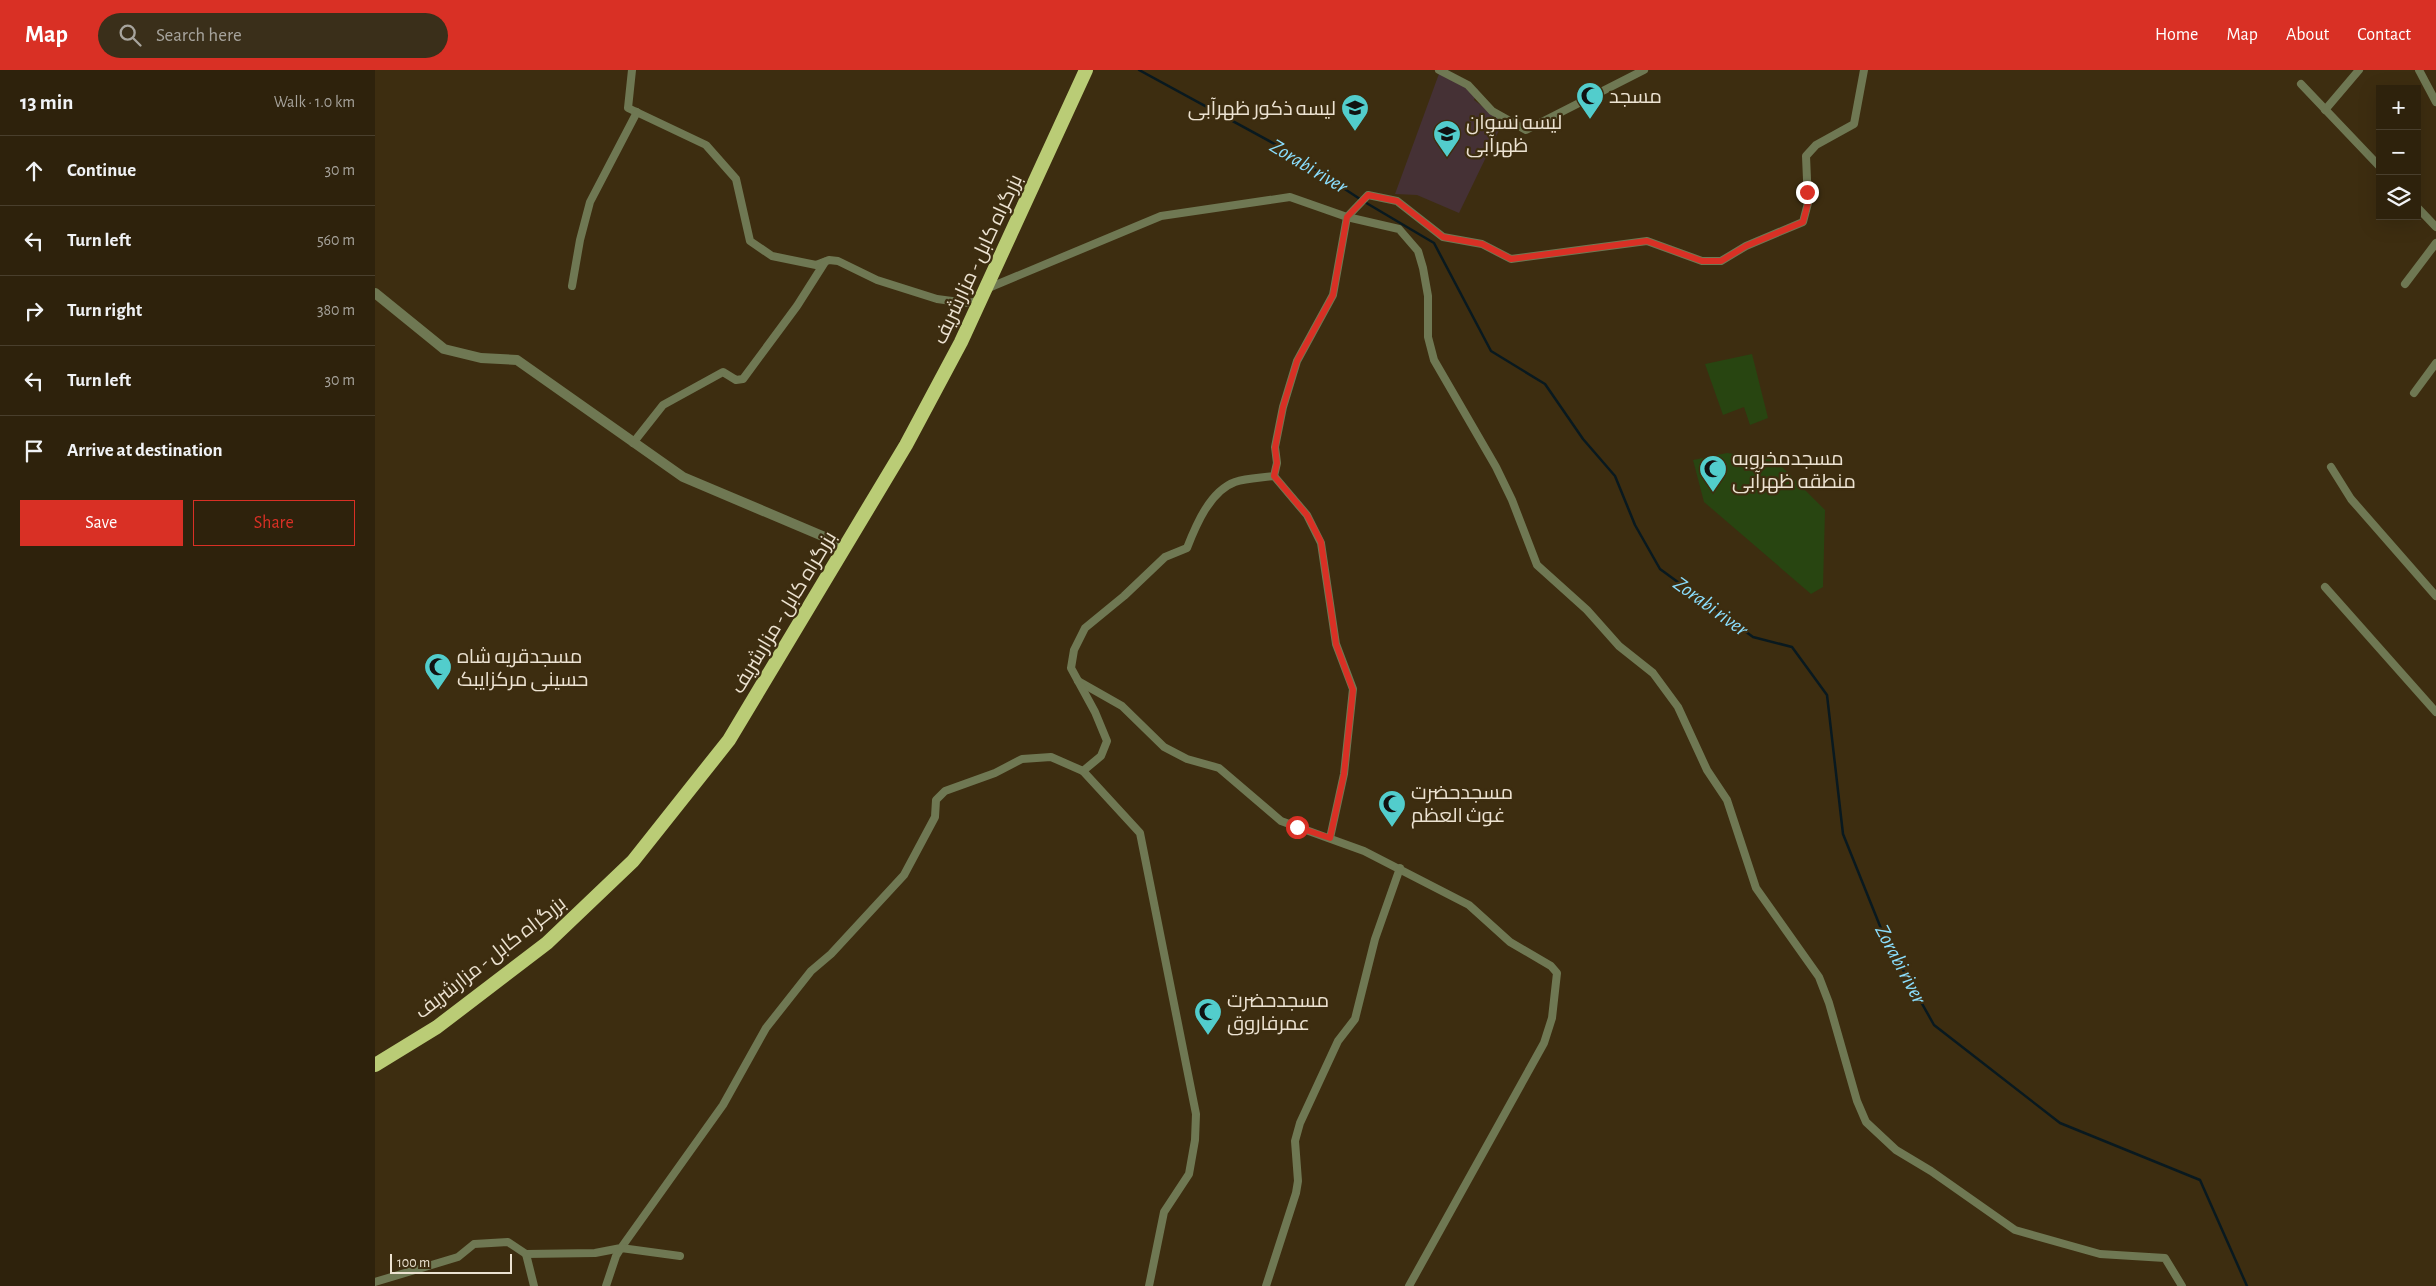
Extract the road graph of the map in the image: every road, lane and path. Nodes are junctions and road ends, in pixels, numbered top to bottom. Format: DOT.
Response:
graph roads {
  1 [pos="632,70"];
  2 [pos="1086,70"];
  3 [pos="1439,70"];
  4 [pos="1644,70"];
  5 [pos="1864,70"];
  6 [pos="2359,70"];
  7 [pos="2419,70"];
  8 [pos="2301,84"];
  9 [pos="2436,102"];
  10 [pos="2325,110"];
  11 [pos="637,112"];
  12 [pos="2376,163"];
  13 [pos="2421,211"];
  14 [pos="1347,217"];
  15 [pos="2436,227"];
  16 [pos="2436,243"];
  17 [pos="825,262"];
  18 [pos="2405,284"];
  19 [pos="572,286"];
  20 [pos="375,293"];
  21 [pos="983,295"];
  22 [pos="2436,363"];
  23 [pos="2414,393"];
  24 [pos="633,442"];
  25 [pos="2331,467"];
  26 [pos="1274,476"];
  27 [pos="846,546"];
  28 [pos="2325,587"];
  29 [pos="2436,596"];
  30 [pos="1077,680"];
  31 [pos="2436,712"];
  32 [pos="1083,771"];
  33 [pos="1330,838"];
  34 [pos="1400,868"];
  35 [pos="375,1065"];
  36 [pos="621,1248"];
  37 [pos="526,1254"];
  38 [pos="680,1256"];
  39 [pos="375,1282"];
  40 [pos="533,1286"];
  41 [pos="606,1286"];
  42 [pos="1149,1286"];
  43 [pos="1266,1286"];
  44 [pos="1409,1286"];
  45 [pos="2182,1286"];
  1 -- 11 [label="street"];
  2 -- 21 [label="highway, بزرگراه کابل - مزارشریف"];
  3 -- 4 [label="street"];
  5 -- 14 [label="street"];
  6 -- 10 [label="street"];
  7 -- 9 [label="street"];
  8 -- 10 [label="street"];
  10 -- 12 [label="street"];
  11 -- 17 [label="street"];
  11 -- 19 [label="street"];
  13 -- 15 [label="street"];
  14 -- 21 [label="street"];
  14 -- 26 [label="street"];
  14 -- 45 [label="street"];
  16 -- 18 [label="street"];
  17 -- 21 [label="street"];
  17 -- 24 [label="street"];
  20 -- 24 [label="street"];
  21 -- 27 [label="highway, بزرگراه کابل - مزارشریف"];
  22 -- 23 [label="street"];
  24 -- 27 [label="street"];
  25 -- 29 [label="street"];
  26 -- 30 [label="street"];
  26 -- 33 [label="street"];
  27 -- 35 [label="highway, بزرگراه کابل - مزارشریف"];
  28 -- 31 [label="street"];
  30 -- 32 [label="street"];
  30 -- 33 [label="street"];
  32 -- 36 [label="street"];
  32 -- 42 [label="street"];
  33 -- 34 [label="street"];
  34 -- 43 [label="street"];
  34 -- 44 [label="street"];
  36 -- 37 [label="street"];
  36 -- 38 [label="street"];
  36 -- 41 [label="street"];
  37 -- 39 [label="street"];
  37 -- 40 [label="street"];
}
